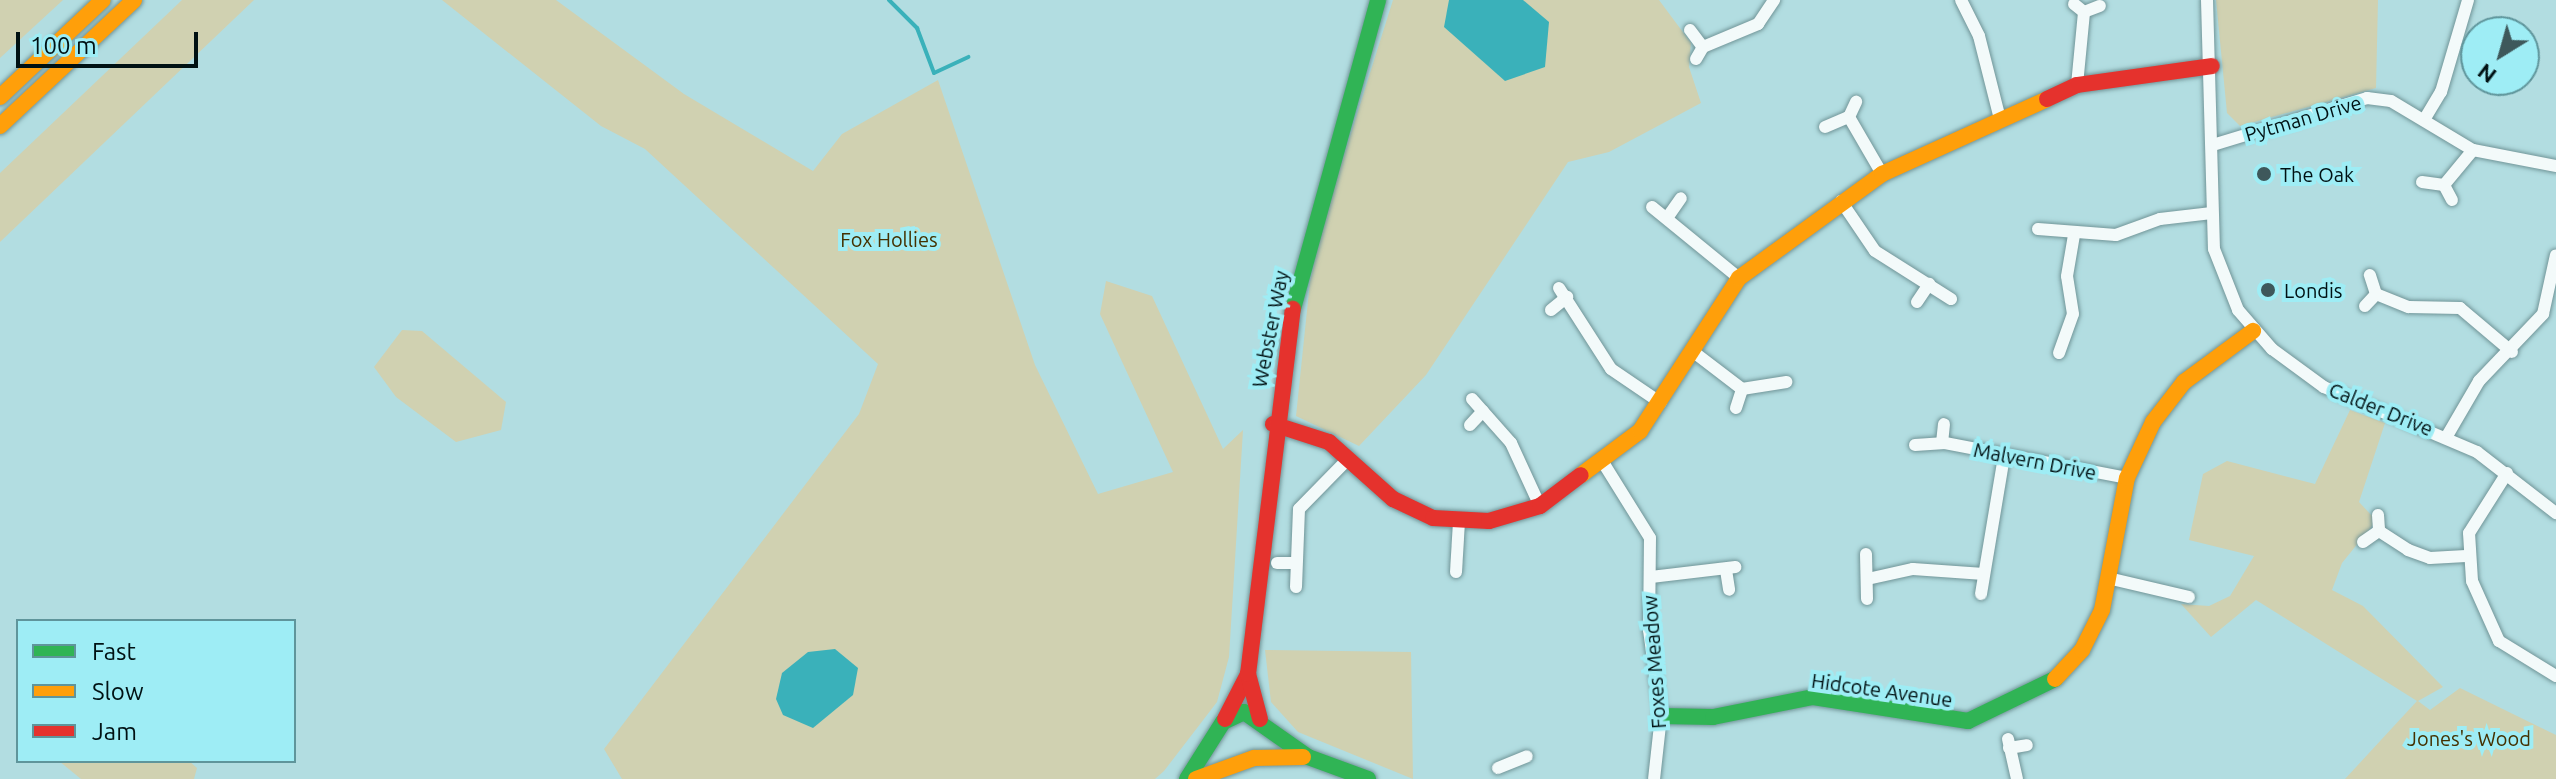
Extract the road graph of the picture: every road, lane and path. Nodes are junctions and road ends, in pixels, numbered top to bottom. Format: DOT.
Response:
graph roads {
  1 [pos="103,0"];
  2 [pos="134,0"];
  3 [pos="1378,0"];
  4 [pos="1774,0"];
  5 [pos="1961,0"];
  6 [pos="2207,0"];
  7 [pos="2461,2"];
  8 [pos="2100,6"];
  9 [pos="1690,30"];
  10 [pos="1703,47"];
  11 [pos="1696,59"];
  12 [pos="2212,66"];
  13 [pos="2077,85"];
  14 [pos="0,97"];
  15 [pos="1856,102"];
  16 [pos="1999,115"];
  17 [pos="1849,117"];
  18 [pos="2424,120"];
  19 [pos="0,126"];
  20 [pos="1825,127"];
  21 [pos="2216,144"];
  22 [pos="2473,150"];
  23 [pos="2556,166"];
  24 [pos="1882,174"];
  25 [pos="2422,182"];
  26 [pos="2444,185"];
  27 [pos="1681,198"];
  28 [pos="2452,200"];
  29 [pos="1841,201"];
  30 [pos="1652,207"];
  31 [pos="2212,213"];
  32 [pos="1667,218"];
  33 [pos="2038,229"];
  34 [pos="2074,235"];
  35 [pos="2556,255"];
  36 [pos="2370,275"];
  37 [pos="1739,278"];
  38 [pos="1929,284"];
  39 [pos="2376,294"];
  40 [pos="1951,299"];
  41 [pos="1917,302"];
  42 [pos="2365,306"];
  43 [pos="1551,310"];
  44 [pos="2543,314"];
  45 [pos="2556,320"];
  46 [pos="2253,331"];
  47 [pos="1691,350"];
  48 [pos="2512,352"];
  49 [pos="2059,353"];
  50 [pos="1786,382"];
  51 [pos="1742,389"];
  52 [pos="1472,399"];
  53 [pos="1661,403"];
  54 [pos="1736,408"];
  55 [pos="1483,411"];
  56 [pos="1273,424"];
  57 [pos="1944,424"];
  58 [pos="1470,425"];
  59 [pos="2447,436"];
  60 [pos="1942,443"];
  61 [pos="1915,445"];
  62 [pos="2004,456"];
  63 [pos="1348,459"];
  64 [pos="1604,464"];
  65 [pos="2507,473"];
  66 [pos="2127,478"];
  67 [pos="1540,506"];
  68 [pos="2555,510"];
  69 [pos="2378,515"];
  70 [pos="1459,522"];
  71 [pos="2379,531"];
  72 [pos="2363,542"];
  73 [pos="1866,554"];
  74 [pos="2466,556"];
  75 [pos="1277,563"];
  76 [pos="1296,563"];
  77 [pos="1456,572"];
  78 [pos="1984,574"];
  79 [pos="1651,577"];
  80 [pos="1872,578"];
  81 [pos="2112,579"];
  82 [pos="1296,587"];
  83 [pos="1729,590"];
  84 [pos="1981,594"];
  85 [pos="2173,595"];
  86 [pos="2189,597"];
  87 [pos="1867,599"];
  88 [pos="2165,608"];
  89 [pos="1248,674"];
  90 [pos="2556,676"];
  91 [pos="1661,716"];
  92 [pos="1262,722"];
  93 [pos="1221,728"];
  94 [pos="2027,745"];
  95 [pos="1527,756"];
  96 [pos="1308,757"];
  97 [pos="1248,759"];
  98 [pos="1187,779"];
  99 [pos="1196,779"];
  100 [pos="1368,779"];
  101 [pos="1517,779"];
  102 [pos="1654,779"];
  103 [pos="2017,779"];
  1 -- 14 [label="main road"];
  2 -- 19 [label="main road"];
  3 -- 56 [label="main road, Webster Way"];
  4 -- 10 [label="street"];
  5 -- 16 [label="street"];
  6 -- 12 [label="street, Calder Drive"];
  7 -- 18 [label="street"];
  8 -- 13 [label="street"];
  9 -- 10 [label="street"];
  10 -- 11 [label="street"];
  12 -- 13 [label="main road"];
  12 -- 21 [label="street, Calder Drive"];
  13 -- 16 [label="main road"];
  15 -- 17 [label="street"];
  16 -- 24 [label="main road"];
  17 -- 20 [label="street"];
  17 -- 24 [label="street"];
  18 -- 21 [label="street, Pytman Drive"];
  18 -- 22 [label="street, Pytman Drive"];
  21 -- 31 [label="street, Calder Drive"];
  22 -- 23 [label="street, Pytman Drive"];
  22 -- 26 [label="street"];
  24 -- 29 [label="main road"];
  25 -- 26 [label="street"];
  26 -- 28 [label="street"];
  27 -- 32 [label="street"];
  29 -- 37 [label="main road"];
  29 -- 38 [label="street"];
  30 -- 32 [label="street"];
  31 -- 34 [label="street"];
  31 -- 46 [label="street, Calder Drive"];
  32 -- 37 [label="street"];
  33 -- 34 [label="street"];
  34 -- 49 [label="street"];
  35 -- 44 [label="street"];
  36 -- 39 [label="street"];
  37 -- 47 [label="main road"];
  38 -- 40 [label="street"];
  38 -- 41 [label="street"];
  39 -- 42 [label="street"];
  39 -- 48 [label="street"];
  43 -- 53 [label="street"];
  44 -- 45 [label="street"];
  44 -- 48 [label="street"];
  46 -- 59 [label="street, Calder Drive"];
  46 -- 66 [label="main road, Hidcote Avenue"];
  47 -- 51 [label="street"];
  47 -- 53 [label="main road"];
  48 -- 59 [label="street"];
  50 -- 51 [label="street"];
  51 -- 54 [label="street"];
  52 -- 55 [label="street"];
  53 -- 64 [label="main road"];
  55 -- 58 [label="street"];
  55 -- 67 [label="street"];
  56 -- 63 [label="main road"];
  56 -- 89 [label="main road, Webster Way"];
  57 -- 60 [label="street"];
  59 -- 65 [label="street, Calder Drive"];
  60 -- 61 [label="street, Malvern Drive"];
  60 -- 62 [label="street, Malvern Drive"];
  62 -- 66 [label="street, Malvern Drive"];
  62 -- 78 [label="street"];
  63 -- 70 [label="main road"];
  63 -- 76 [label="street"];
  64 -- 67 [label="main road"];
  64 -- 79 [label="street, Foxes Meadow"];
  65 -- 68 [label="street, Calder Drive"];
  65 -- 74 [label="street"];
  66 -- 81 [label="main road, Hidcote Avenue"];
  67 -- 70 [label="main road"];
  69 -- 71 [label="street"];
  70 -- 77 [label="street"];
  71 -- 72 [label="street"];
  71 -- 74 [label="street"];
  73 -- 80 [label="street"];
  74 -- 90 [label="street"];
  75 -- 76 [label="street"];
  76 -- 82 [label="street"];
  78 -- 80 [label="street"];
  78 -- 84 [label="street"];
  79 -- 83 [label="street"];
  79 -- 91 [label="street, Foxes Meadow"];
  80 -- 87 [label="street"];
  81 -- 85 [label="street"];
  81 -- 91 [label="main road, Hidcote Avenue"];
  85 -- 86 [label="street"];
  85 -- 88 [label="street"];
  89 -- 92 [label="main road, Webster Way"];
  89 -- 93 [label="main road, Webster Way"];
  91 -- 102 [label="street, Foxes Meadow"];
  92 -- 93 [label="main road"];
  92 -- 96 [label="main road"];
  92 -- 97 [label="main road"];
  93 -- 97 [label="main road"];
  93 -- 98 [label="main road, Webster Way"];
  94 -- 103 [label="street"];
  95 -- 101 [label="street"];
  96 -- 97 [label="main road"];
  96 -- 100 [label="main road"];
  97 -- 99 [label="main road"];
}
